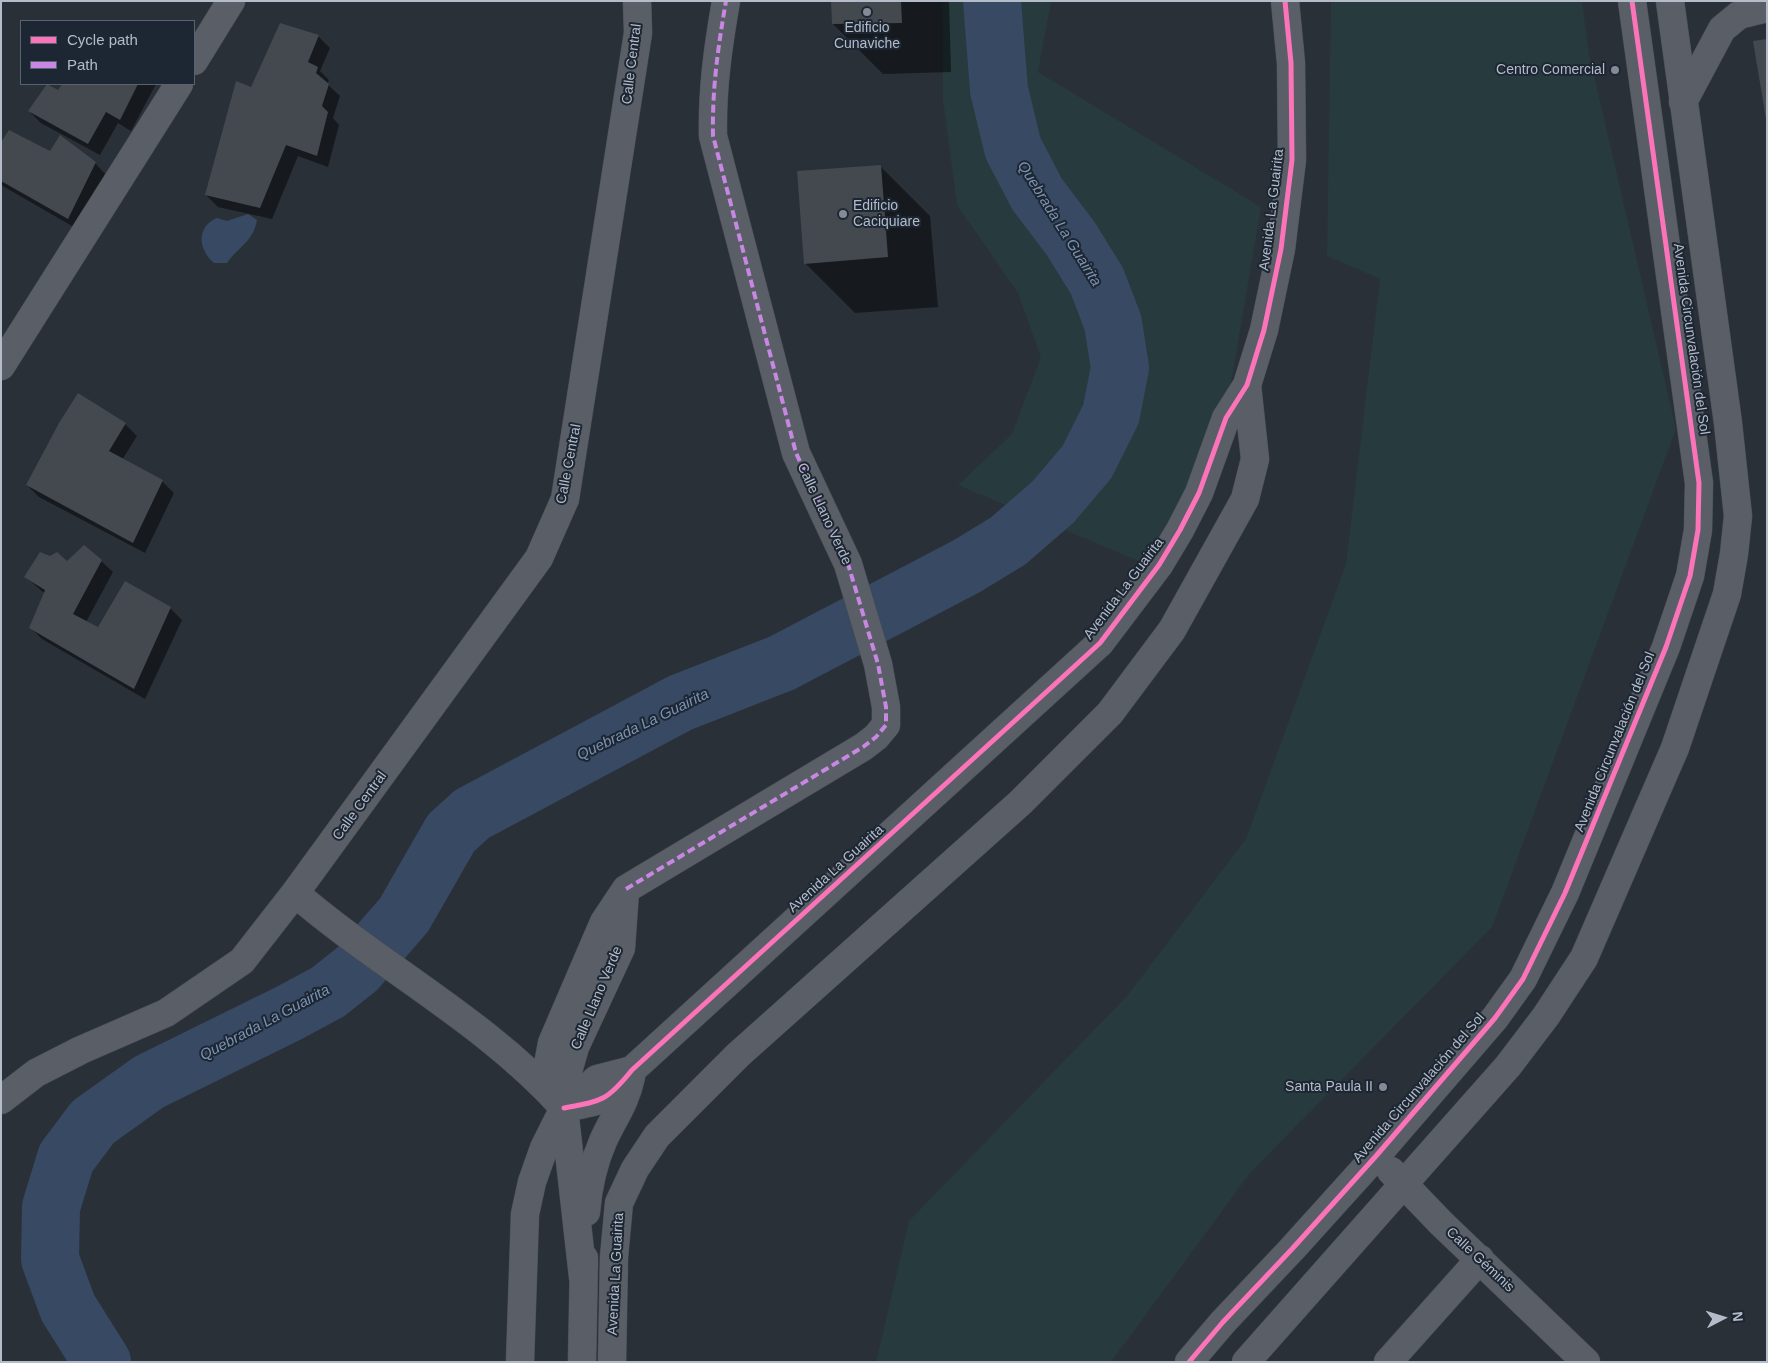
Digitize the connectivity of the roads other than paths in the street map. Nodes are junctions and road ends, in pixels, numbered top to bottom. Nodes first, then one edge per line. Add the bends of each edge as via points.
1 (232, 1) edge
2 (637, 1) edge
3 (726, 1) edge
4 (1285, 1) edge
5 (1632, 1) edge
6 (1670, 1) edge
7 (1767, 8) edge
8 (195, 59) edge
9 (178, 85) edge
10 (1683, 102) junction
11 (1, 366) edge
12 (1247, 384) junction
13 (626, 889) junction
14 (295, 893) junction
15 (632, 1070) junction
16 (544, 1086) junction
17 (1, 1100) edge
18 (564, 1108) junction
19 (1376, 1156) junction
20 (1404, 1183) junction
21 (1480, 1259) junction
22 (584, 1277) junction
23 (520, 1362) edge
24 (582, 1362) edge
25 (612, 1362) edge
26 (1189, 1362) edge
27 (1246, 1362) edge
28 (1388, 1362) edge
29 (1586, 1362) edge

1 - 8 street
2 - 14 street, Calle Central via 638,34 565,499 539,558
3 - 13 street, Calle Llano Verde via 712,96 713,136 796,453 848,564 878,664 886,725 876,737
4 - 12 street, Avenida La Guairita via 1291,63 1292,160 1281,249 1264,330
5 - 19 street, Avenida Circunvalación del Sol via 1698,483 1698,530 1690,576 1666,647 1565,893 1523,979 1494,1018
6 - 10 street, Avenida Circunvalación del Sol
7 - 10 street via 1739,15 1722,29
9 - 11 street
10 - 20 street, Avenida Circunvalación del Sol via 1738,516 1727,594 1675,748 1584,958 1508,1066
12 - 15 street, Avenida La Guairita via 1226,418 1199,493 1180,530 1159,565 1100,643
12 - 25 street, Avenida La Guairita via 1256,459 1245,499 1172,630 1110,713 1021,802 738,1055 657,1136 635,1169 619,1203 614,1257
13 - 16 street, Calle Llano Verde via 604,922 552,1043
13 - 18 street, Calle Llano Verde via 621,948 575,1047 567,1075
14 - 16 street via 329,922 482,1032
14 - 17 street, Calle Central via 242,961 166,1013 36,1073
15 - 18 street, Avenida La Guairita via 597,1079
15 - 22 street via 626,1098 603,1140 588,1183
16 - 18 street
18 - 22 street
18 - 23 street, Avenida La Guairita via 544,1148 525,1214
19 - 20 street, Calle Géminis
19 - 26 street, Avenida Circunvalación del Sol
20 - 21 street, Calle Géminis via 1440,1223
20 - 27 street, Avenida Circunvalación del Sol
21 - 28 street
21 - 29 street, Calle Géminis
22 - 24 street

